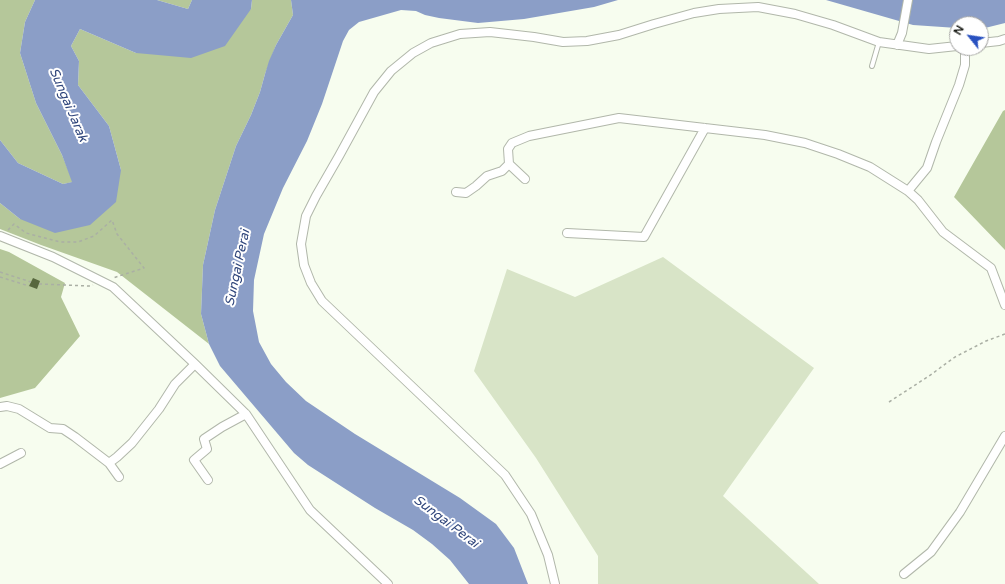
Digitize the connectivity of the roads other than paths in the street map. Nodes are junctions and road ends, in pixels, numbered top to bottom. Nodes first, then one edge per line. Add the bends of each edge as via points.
1 (908, 0) edge
2 (1005, 39) edge
3 (879, 42) junction
4 (989, 42) edge
5 (897, 45) junction
6 (949, 47) edge
7 (965, 56) edge
8 (872, 66) dead end
9 (705, 128) junction
10 (509, 164) junction
11 (525, 179) dead end
12 (908, 191) junction
13 (456, 192) dead end
14 (567, 233) dead end
15 (1, 236) edge
16 (1005, 305) edge
17 (195, 364) junction
18 (0, 407) edge
19 (246, 414) junction
20 (1005, 436) edge
21 (21, 453) dead end
22 (109, 463) junction
23 (0, 464) edge
24 (119, 477) dead end
25 (208, 480) dead end
26 (904, 574) dead end
27 (388, 584) edge
28 (555, 584) edge

1 - 5 street via 902,33
2 - 4 street
3 - 5 street
3 - 8 lane
3 - 28 street via 795,14 758,7 694,13 619,35 587,41 563,42 490,32 460,34 430,43 413,54 391,71 374,92 306,216 301,244 304,265 322,301 505,475 531,514 548,555
5 - 6 street via 929,49
7 - 12 street via 959,85 927,168
9 - 10 street via 619,118 529,136 512,142 508,149
9 - 12 street via 805,143 870,167
9 - 14 street via 644,237
10 - 11 street
10 - 13 street via 502,171 487,176 466,193
12 - 16 street via 943,232 991,268
15 - 17 street via 54,257 113,287
17 - 19 street
17 - 22 street via 175,384 132,443
18 - 22 street via 19,409 50,428 63,429
19 - 25 street via 204,439 207,449 194,460
19 - 27 street via 310,510
20 - 26 street via 960,512 931,552
21 - 23 street
22 - 24 street

